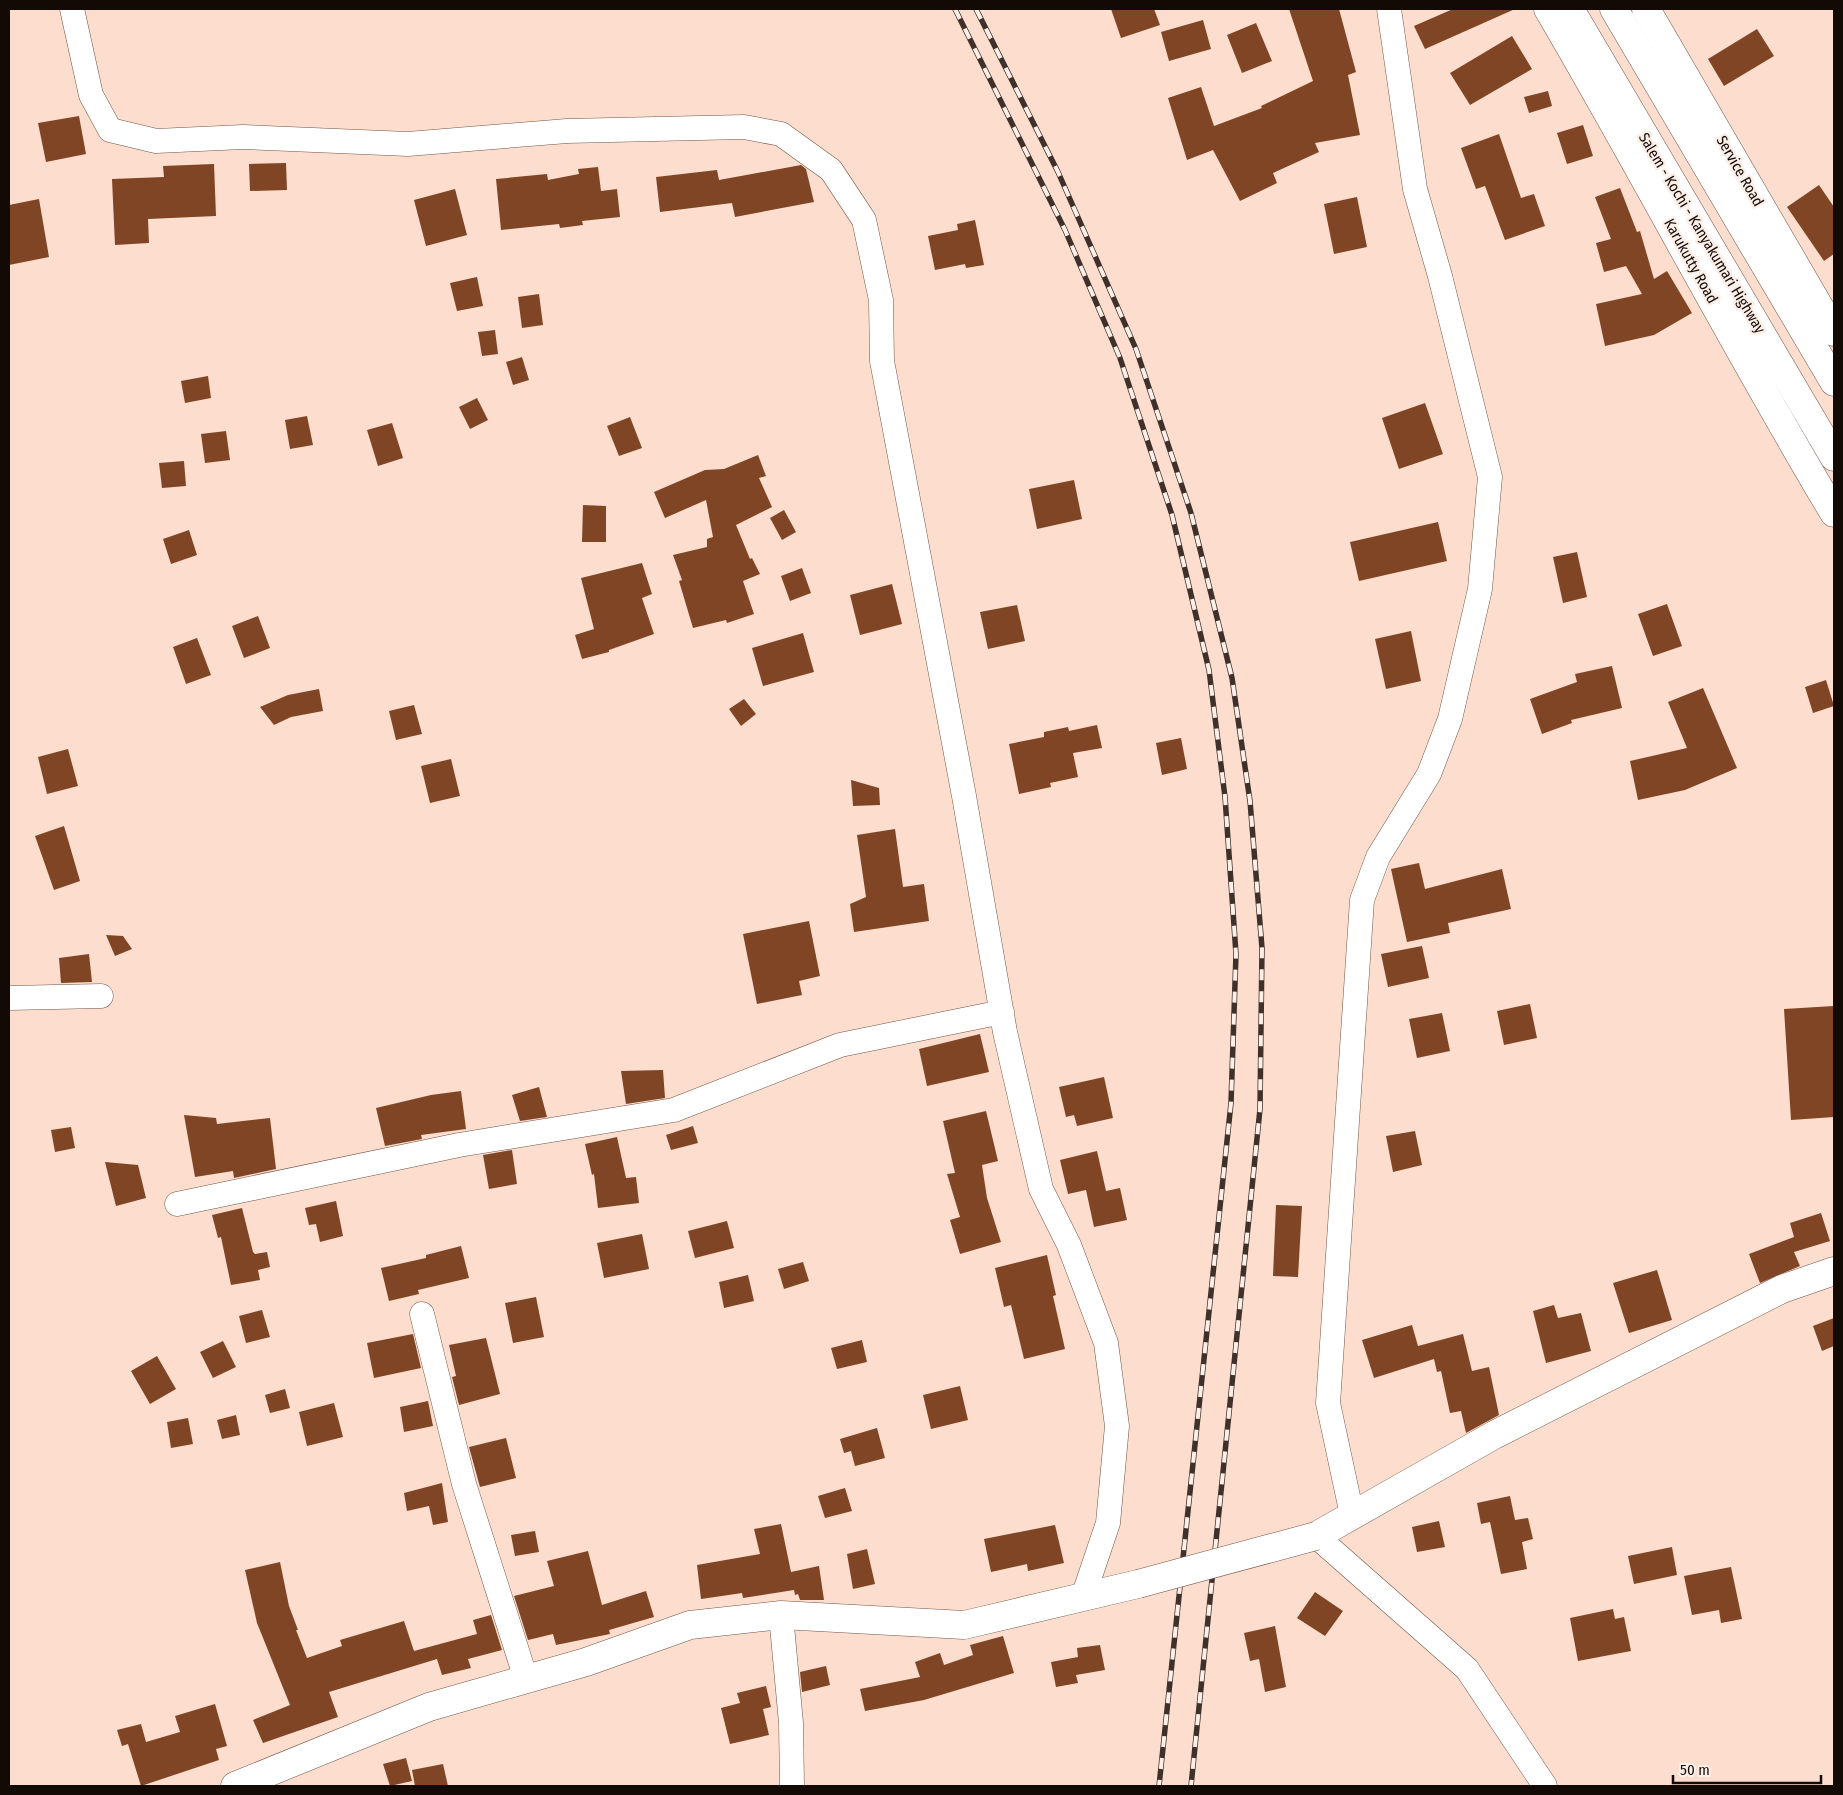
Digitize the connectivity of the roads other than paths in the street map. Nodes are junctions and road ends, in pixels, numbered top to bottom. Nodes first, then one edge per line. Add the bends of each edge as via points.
1 (72, 9) edge
2 (1388, 9) edge
3 (1548, 9) edge
4 (1570, 9) edge
5 (1614, 9) edge
6 (1646, 9) edge
7 (1834, 332) edge
8 (1834, 382) edge
9 (1834, 457) edge
10 (1834, 514) edge
11 (101, 996) dead end
12 (9, 998) edge
13 (1002, 1012) junction
14 (177, 1204) dead end
15 (1834, 1272) edge
16 (422, 1314) dead end
17 (1352, 1515) junction
18 (1316, 1536) junction
19 (1083, 1597) junction
20 (781, 1615) junction
21 (526, 1679) junction
22 (235, 1786) edge
23 (792, 1786) edge
24 (1545, 1786) edge

1 - 13 street via 91,95 110,130 156,141 243,138 408,144 567,131 744,126 781,134 831,170 864,220 881,300 882,361
2 - 17 street via 1415,189 1490,476 1480,589 1450,718 1429,774 1378,857 1362,900 1328,1403
3 - 10 main road, Karukutty Road via 1620,131 1768,402
4 - 9 main road, Salem - Kochi - Kanyakumari Highway
5 - 8 main road
6 - 7 main road, Service Road
11 - 12 street
13 - 14 street via 840,1045 674,1110 459,1144
13 - 19 street via 1041,1189 1069,1246 1106,1343 1117,1426 1108,1523
15 - 17 main road via 1782,1289 1494,1435
16 - 21 street via 464,1484
17 - 18 main road
18 - 19 main road, bridge
18 - 24 street via 1468,1669
19 - 20 main road via 964,1625
20 - 21 main road via 690,1625 586,1662
20 - 23 street via 791,1723
21 - 22 main road via 429,1707

